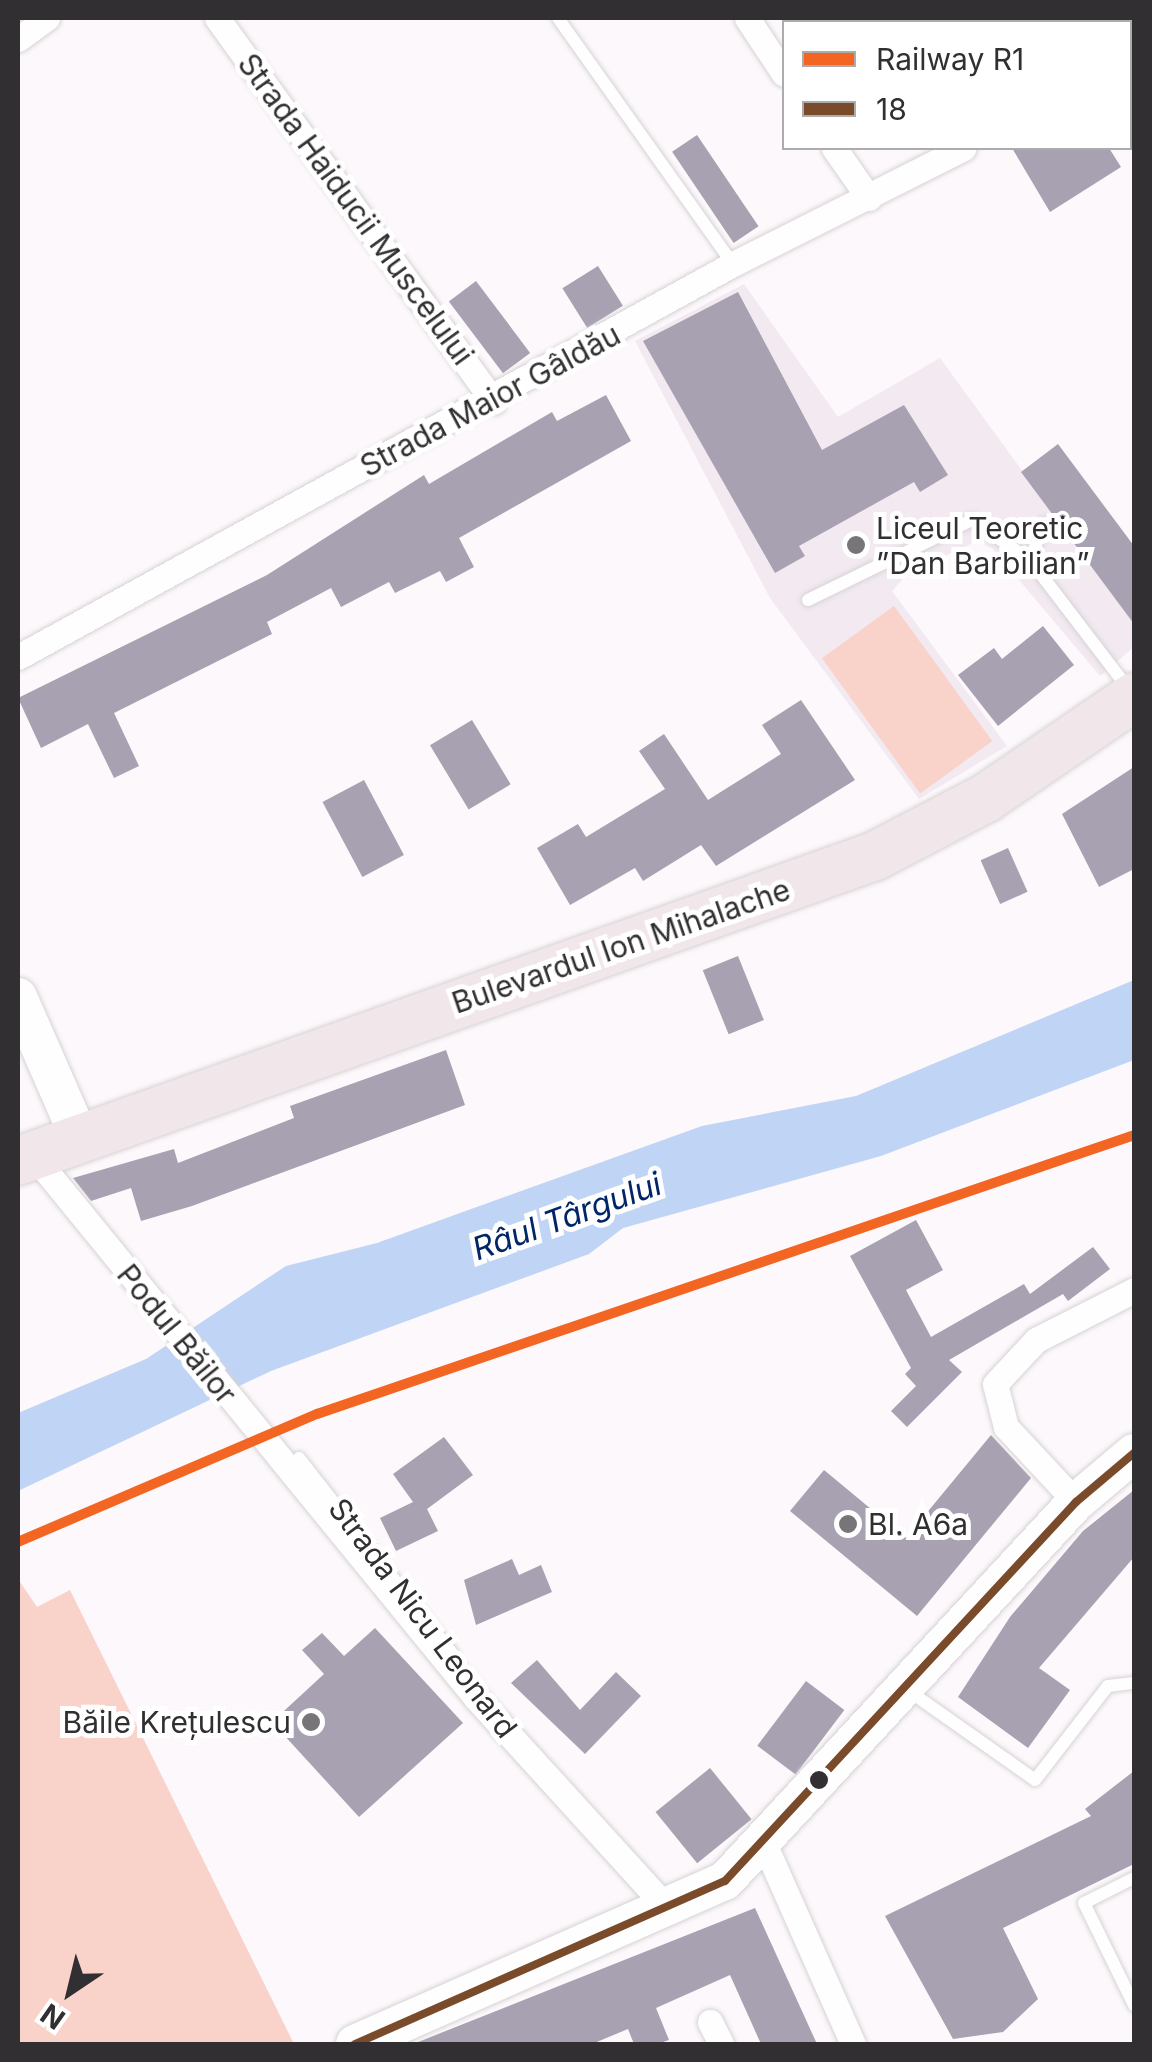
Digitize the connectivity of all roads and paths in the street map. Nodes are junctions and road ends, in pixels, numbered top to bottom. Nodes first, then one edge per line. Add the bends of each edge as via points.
1 (47, 18) edge
2 (217, 18) edge
3 (558, 18) edge
4 (747, 18) edge
5 (18, 39) edge
6 (782, 71) edge
7 (835, 150) edge
8 (960, 150) edge
9 (870, 198) junction
10 (733, 264) junction
11 (494, 402) junction
12 (1044, 524) dead end
13 (1030, 560) junction
14 (808, 600) dead end
15 (18, 657) edge
16 (1134, 697) edge
17 (18, 997) edge
18 (80, 1139) junction
19 (25, 1158) edge
20 (1134, 1290) edge
21 (1134, 1452) edge
22 (298, 1458) dead end
23 (1076, 1502) junction
24 (1134, 1683) edge
25 (904, 1687) junction
26 (476, 1698) junction
27 (763, 1841) junction
28 (1134, 1878) edge
29 (670, 1911) junction
30 (1134, 2004) edge
31 (355, 2044) edge
32 (853, 2044) edge

1 - 5 street
2 - 11 street, Strada Haiducii Muscelului
3 - 10 lane
4 - 6 street
7 - 9 street
8 - 9 street, Strada Maior Gâldău
9 - 10 street, Strada Maior Gâldău
10 - 11 street, Strada Maior Gâldău
11 - 15 street, Strada Maior Gâldău
12 - 13 lane
13 - 14 lane via 972,520
13 - 16 lane
16 - 18 highway, Bulevardul Ion Mihalache via 986,798 875,856
17 - 18 main road
18 - 19 highway, Bulevardul Ion Mihalache
19 - 26 street, Podul Băilor via 112,1254
20 - 23 street via 1036,1340 995,1384 1006,1427
21 - 23 main road
22 - 26 lane, Strada Nicu Leonard via 448,1645
23 - 25 main road
24 - 25 lane via 1108,1686 1035,1780
25 - 27 main road
26 - 29 street, Strada Nicu Leonard
27 - 29 main road via 725,1881
27 - 32 street
28 - 30 lane via 1084,1903
29 - 31 main road

